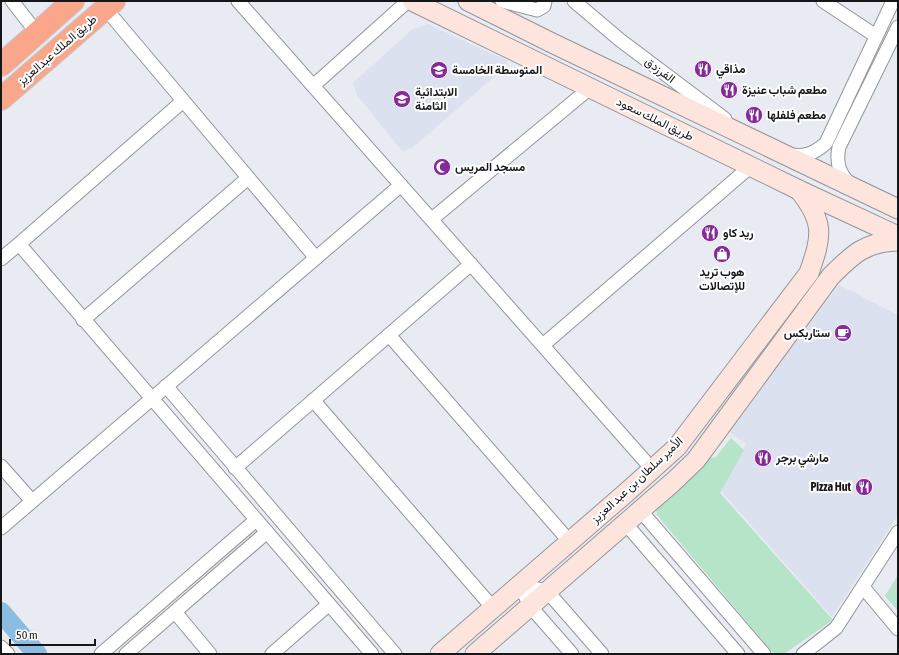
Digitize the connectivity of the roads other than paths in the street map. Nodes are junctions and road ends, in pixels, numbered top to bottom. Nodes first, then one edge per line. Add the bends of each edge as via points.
1 (12, 1) edge
2 (73, 1) edge
3 (238, 1) edge
4 (408, 1) edge
5 (412, 1) edge
6 (468, 1) edge
7 (502, 1) edge
8 (545, 1) edge
9 (574, 1) edge
10 (823, 1) edge
11 (893, 1) edge
12 (109, 5) edge
13 (898, 26) edge
14 (37, 33) junction
15 (876, 36) junction
16 (550, 42) junction
17 (1, 64) edge
18 (541, 64) junction
19 (313, 86) junction
20 (590, 88) junction
21 (1, 99) edge
22 (183, 101) junction
23 (748, 137) junction
24 (785, 155) junction
25 (751, 166) junction
26 (248, 178) junction
27 (401, 185) junction
28 (851, 186) junction
29 (799, 190) junction
30 (898, 209) edge
31 (432, 219) junction
32 (898, 236) edge
33 (898, 240) edge
34 (19, 244) junction
35 (316, 258) junction
36 (1, 259) edge
37 (471, 264) junction
38 (83, 320) junction
39 (389, 335) junction
40 (543, 345) junction
41 (166, 386) junction
42 (151, 399) junction
43 (313, 400) junction
44 (1, 466) edge
45 (235, 468) junction
46 (652, 469) junction
47 (32, 501) junction
48 (640, 510) junction
49 (256, 520) junction
50 (625, 523) junction
51 (1, 528) edge
52 (267, 532) junction
53 (898, 532) edge
54 (570, 542) junction
55 (520, 585) junction
56 (862, 587) junction
57 (547, 591) junction
58 (329, 604) junction
59 (530, 606) junction
60 (493, 608) junction
61 (174, 612) junction
62 (898, 629) edge
63 (1, 647) edge
64 (8, 654) edge
65 (101, 654) edge
66 (126, 654) edge
67 (210, 654) edge
68 (272, 654) edge
69 (372, 654) edge
70 (395, 654) edge
71 (440, 654) edge
72 (475, 654) edge
73 (572, 654) edge
74 (602, 654) edge
75 (738, 654) edge
76 (764, 654) edge
77 (803, 654) edge

1 - 14 street
2 - 14 highway
3 - 19 street
4 - 19 street
5 - 18 street, طريق الملك سعود
6 - 16 street, طريق الملك سعود
7 - 8 street via 537,10 544,6
9 - 23 street, الفرزدق via 620,40
10 - 15 street
11 - 15 street
12 - 21 highway, طريق الملك عبدالعزيز
12 - 22 street
13 - 28 street via 839,146 840,171
14 - 17 highway
15 - 24 street via 826,143 803,156
16 - 18 street
16 - 23 street, طريق الملك سعود
18 - 20 street, طريق الملك سعود
19 - 27 street
20 - 25 street, طريق الملك سعود
20 - 31 street
22 - 26 street
22 - 34 street
23 - 24 street, طريق الملك سعود
24 - 28 street, طريق الملك سعود
25 - 29 street, طريق الملك سعود
25 - 40 street
26 - 35 street
26 - 38 street
27 - 31 street
27 - 35 street
28 - 30 street, طريق الملك سعود
29 - 32 street, طريق الملك سعود
29 - 46 street, الأمير سلطان بن عبد العزيز via 809,201 818,225 818,246 809,273 677,446
31 - 37 street
33 - 48 street, الأمير سلطان بن عبد العزيز via 866,246 850,257 831,276 696,460
34 - 36 street
34 - 38 street
35 - 41 street
37 - 39 street
37 - 40 street
38 - 42 street
39 - 43 street
39 - 54 street
40 - 46 street
41 - 42 street
41 - 45 street
42 - 47 street
42 - 49 street
43 - 45 street
43 - 60 street
44 - 47 street
45 - 70 street
46 - 54 street, الأمير سلطان بن عبد العزيز
47 - 51 street
48 - 50 street, الأمير سلطان بن عبد العزيز
48 - 76 street
49 - 52 street
49 - 65 street
50 - 57 street, الأمير سلطان بن عبد العزيز
50 - 75 street
52 - 58 street
52 - 61 street
53 - 56 street
54 - 55 street, الأمير سلطان بن عبد العزيز
55 - 57 street
55 - 59 street
55 - 60 street, الأمير سلطان بن عبد العزيز
56 - 62 street
56 - 77 street via 836,628
57 - 59 street, الأمير سلطان بن عبد العزيز
57 - 74 street
58 - 68 street
58 - 69 street
59 - 72 street, الأمير سلطان بن عبد العزيز
59 - 73 street
60 - 71 street, الأمير سلطان بن عبد العزيز
61 - 66 street
61 - 67 street
63 - 64 street

